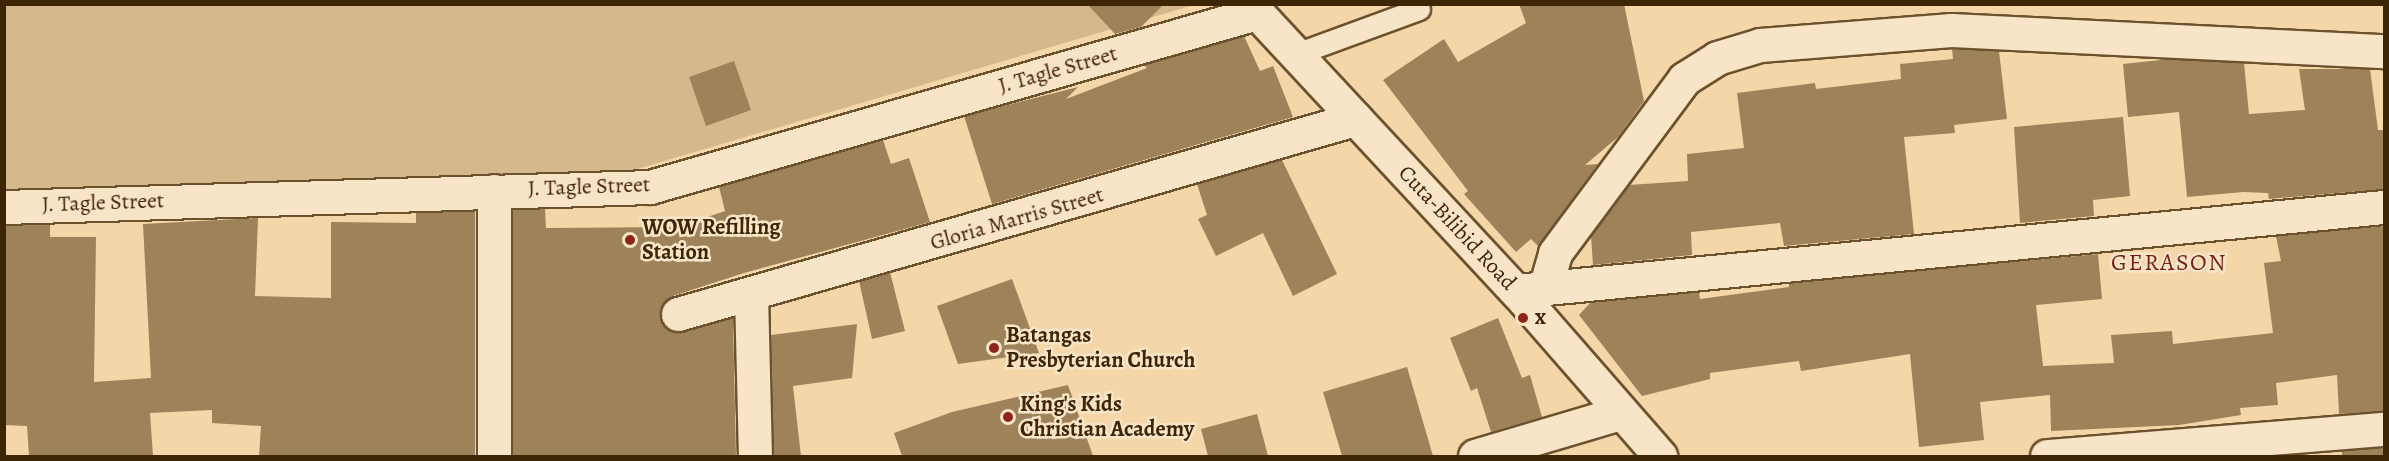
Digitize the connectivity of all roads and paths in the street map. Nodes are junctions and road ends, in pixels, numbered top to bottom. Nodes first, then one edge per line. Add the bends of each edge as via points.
1 (1253, 9) edge
2 (1419, 9) dead end
3 (2385, 51) edge
4 (1296, 54) junction
5 (1355, 118) junction
6 (494, 190) junction
7 (4, 207) edge
8 (2385, 207) edge
9 (1532, 289) junction
10 (751, 294) junction
11 (678, 314) dead end
12 (1620, 413) junction
13 (2385, 429) edge
14 (495, 456) edge
15 (755, 456) edge
16 (1475, 456) edge
17 (1660, 456) edge
18 (2047, 456) edge

1 - 4 street, Cuta-Bilibid Road
1 - 6 street, J. Tagle Street via 650,188
2 - 4 lane
3 - 9 street via 1951,30 1760,45 1717,58 1684,79
4 - 5 street, Cuta-Bilibid Road
5 - 9 street, Cuta-Bilibid Road
5 - 10 street, Gloria Marris Street
6 - 7 street, J. Tagle Street
6 - 14 street
8 - 9 street
9 - 12 street, Cuta-Bilibid Road
10 - 11 street, Gloria Marris Street
10 - 15 street
12 - 16 street
12 - 17 street, Cuta-Bilibid Road
13 - 18 street

